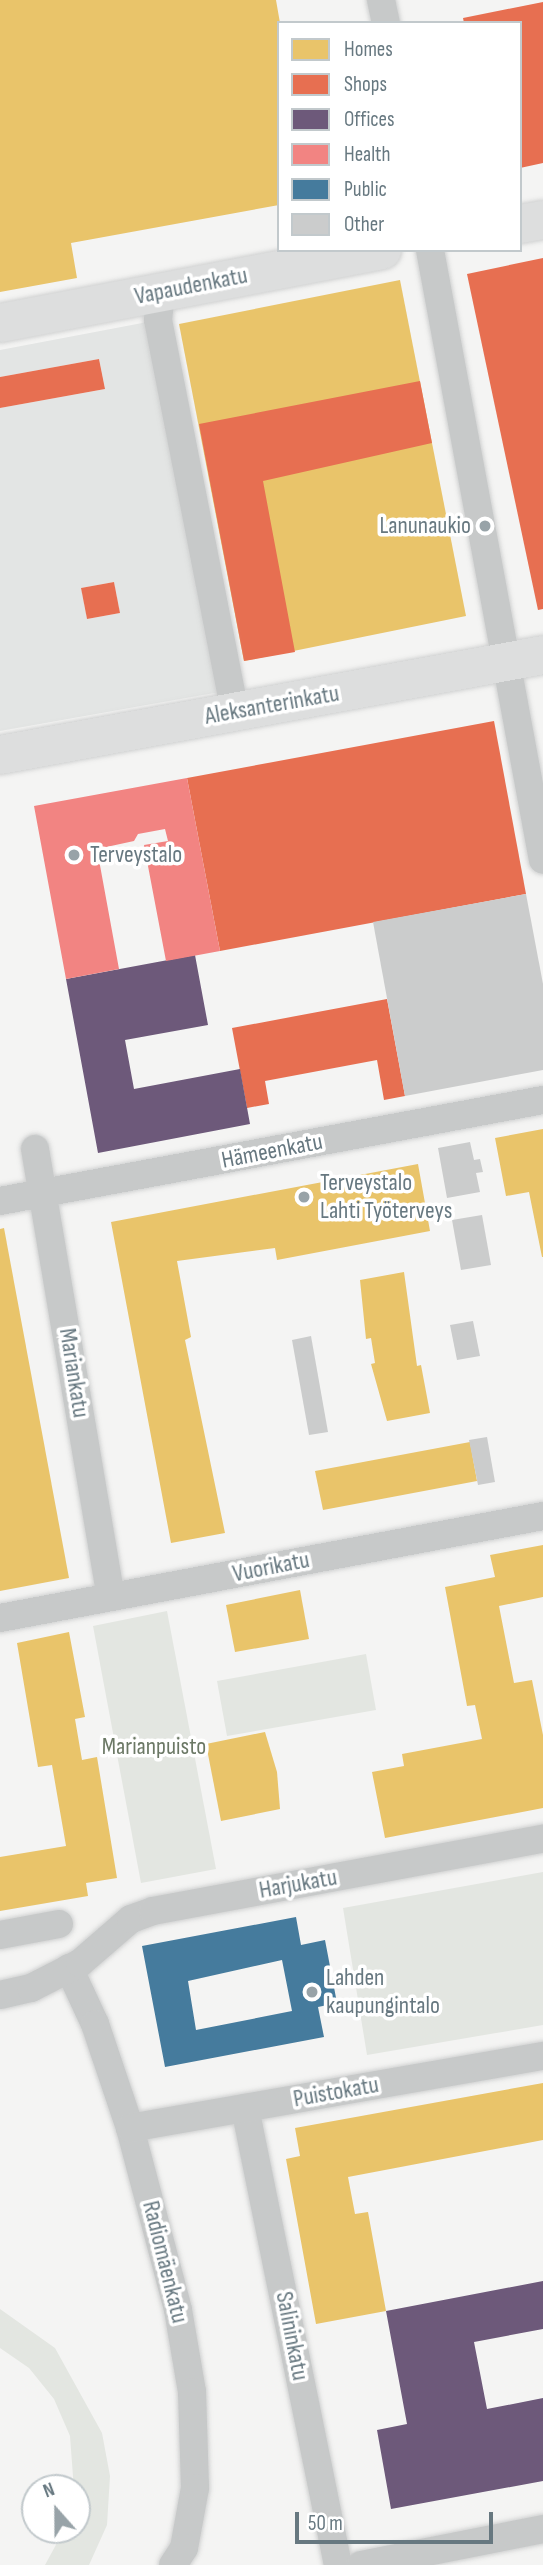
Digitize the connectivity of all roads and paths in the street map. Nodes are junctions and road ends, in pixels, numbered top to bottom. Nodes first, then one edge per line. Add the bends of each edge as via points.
1 (382, 0) edge
2 (386, 21) edge
3 (543, 220) edge
4 (522, 224) edge
5 (371, 252) edge
6 (430, 252) edge
7 (161, 292) junction
8 (0, 323) edge
9 (543, 655) edge
10 (503, 663) junction
11 (234, 712) junction
12 (0, 755) edge
13 (543, 860) edge
14 (543, 1100) edge
15 (35, 1149) dead end
16 (44, 1193) junction
17 (0, 1201) edge
18 (543, 1516) edge
19 (111, 1597) junction
20 (0, 1618) edge
21 (543, 1839) edge
22 (59, 1924) dead end
23 (0, 1935) edge
24 (69, 1968) junction
25 (0, 1995) edge
26 (543, 2056) edge
27 (245, 2108) junction
28 (130, 2128) junction
29 (543, 2529) edge
30 (173, 2565) edge
31 (338, 2565) edge
32 (361, 2565) edge

1 - 2 street
3 - 4 main road
5 - 7 main road, Vapaudenkatu
6 - 10 street
7 - 8 main road, Vapaudenkatu
7 - 11 street via 158,320
9 - 10 main road, Aleksanterinkatu
10 - 11 main road, Aleksanterinkatu
10 - 13 street
11 - 12 main road, Aleksanterinkatu
14 - 16 street, Hämeenkatu
15 - 16 street, Mariankatu
16 - 17 street, Hämeenkatu
16 - 19 street, Mariankatu
18 - 19 street, Vuorikatu
19 - 20 street, Vuorikatu
21 - 24 street, Harjukatu via 153,1911 131,1919
22 - 23 street
24 - 25 street, Harjukatu via 31,1988
24 - 28 street, Radiomäenkatu via 95,2024
26 - 27 street, Puistokatu
27 - 28 street, Puistokatu
27 - 31 street, Salininkatu
28 - 30 street, Radiomäenkatu via 164,2245 192,2392 195,2488 184,2548
29 - 32 street

